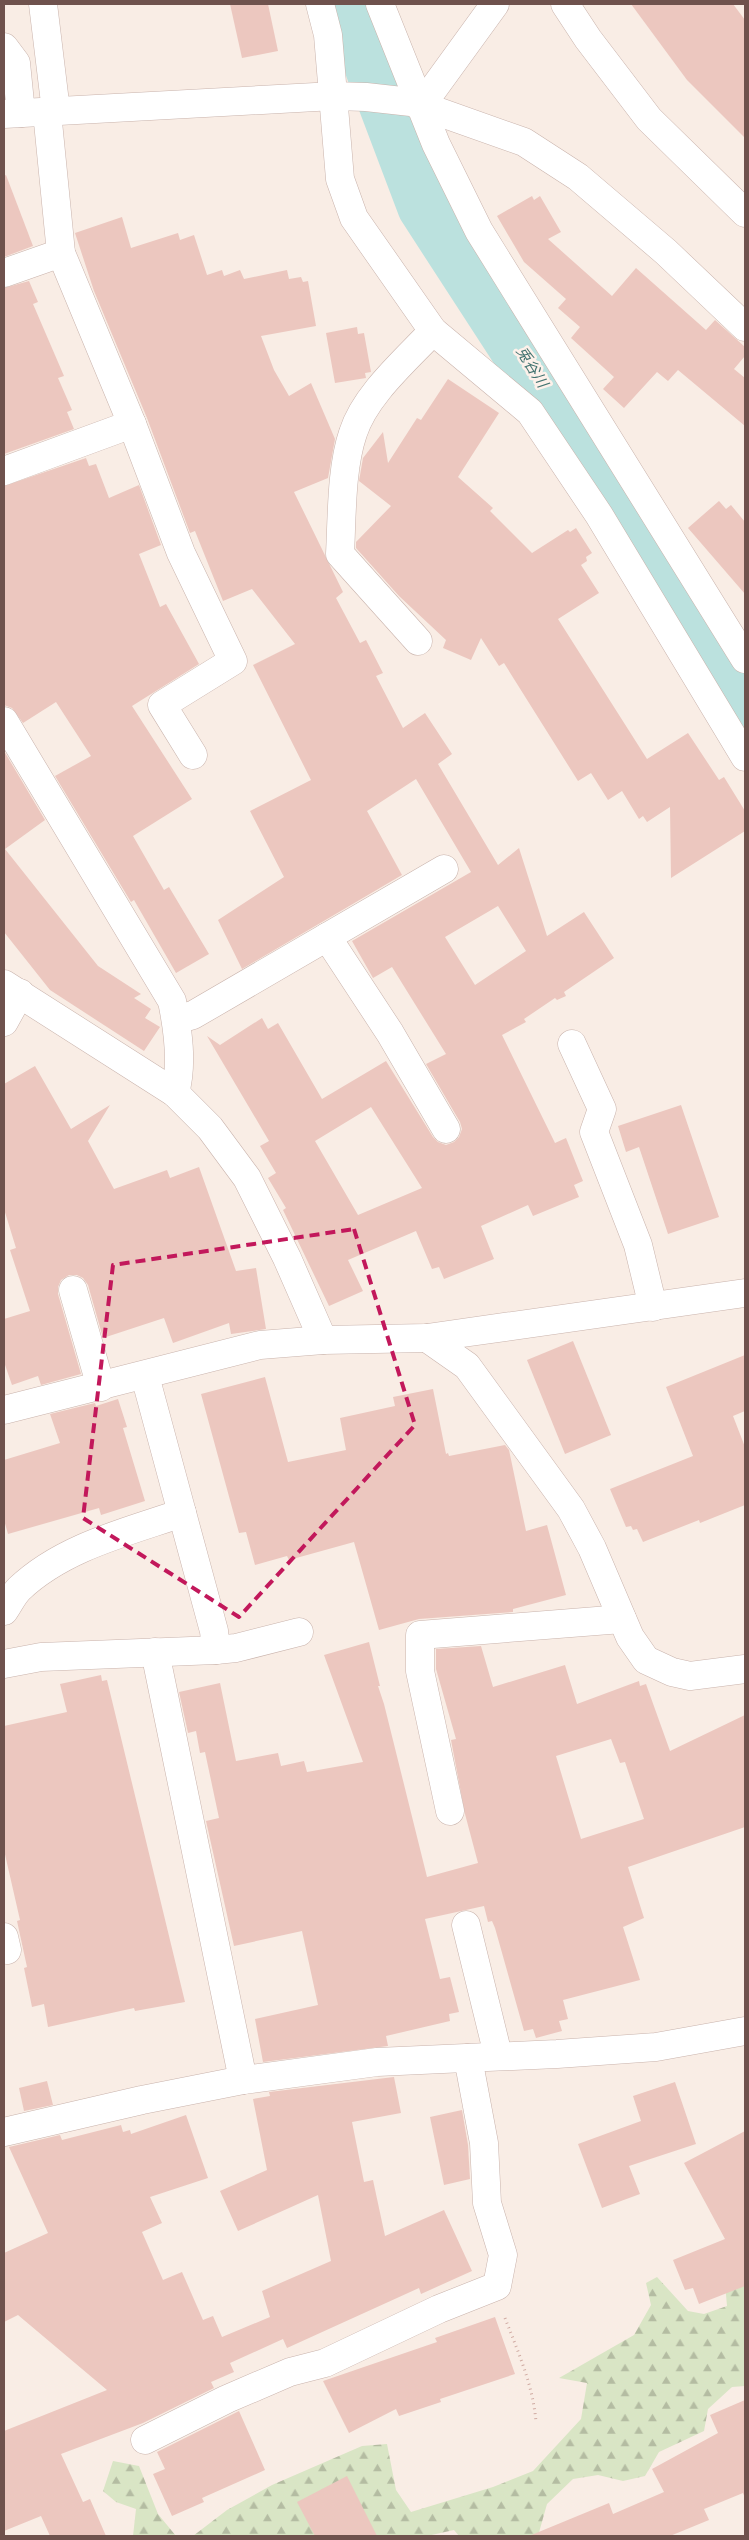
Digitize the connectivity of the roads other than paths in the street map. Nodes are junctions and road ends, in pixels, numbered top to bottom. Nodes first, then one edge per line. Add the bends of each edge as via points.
1 (43, 4) edge
2 (320, 4) edge
3 (380, 4) edge
4 (495, 4) edge
5 (565, 4) edge
6 (4, 48) edge
7 (334, 96) junction
8 (416, 104) junction
9 (32, 113) edge
10 (745, 213) edge
11 (61, 253) junction
12 (4, 273) edge
13 (745, 327) edge
14 (433, 331) junction
15 (132, 424) junction
16 (4, 471) edge
17 (418, 641) dead end
18 (745, 659) edge
19 (4, 720) edge
20 (193, 755) dead end
21 (745, 757) edge
22 (444, 869) dead end
23 (327, 937) junction
24 (12, 989) edge
25 (176, 1020) junction
26 (4, 1022) edge
27 (572, 1044) dead end
28 (175, 1093) junction
29 (446, 1130) dead end
30 (73, 1290) dead end
31 (745, 1293) edge
32 (653, 1307) junction
33 (427, 1338) junction
34 (323, 1340) junction
35 (145, 1376) junction
36 (101, 1387) junction
37 (4, 1410) edge
38 (182, 1513) junction
39 (4, 1611) edge
40 (622, 1619) junction
41 (299, 1632) dead end
42 (216, 1650) junction
43 (155, 1652) junction
44 (4, 1664) edge
45 (745, 1669) edge
46 (450, 1811) dead end
47 (466, 1926) dead end
48 (745, 2031) edge
49 (498, 2055) junction
50 (468, 2058) junction
51 (243, 2080) junction
52 (4, 2132) edge
53 (145, 2440) dead end

1 - 9 street
2 - 7 street via 328,35
3 - 8 street
4 - 8 street
5 - 10 street via 649,119
6 - 9 street via 16,64
7 - 8 street
7 - 9 street
7 - 14 street via 340,179 354,218
8 - 13 street via 524,142 578,177 666,252
8 - 18 street via 479,231
9 - 11 street
11 - 12 street
11 - 15 street
14 - 17 street via 383,384 352,433 340,554
14 - 21 street via 530,412 599,516
15 - 16 street
15 - 20 street via 181,553 232,661 162,704
19 - 25 street via 172,1001
22 - 23 street
23 - 25 street via 193,1015
23 - 29 street via 390,1034
24 - 26 street
24 - 28 street
25 - 28 street via 180,1077
27 - 32 street via 602,1109 594,1132 638,1245
28 - 34 street via 210,1128 248,1178
30 - 36 street
31 - 32 street
32 - 33 street
33 - 34 street
33 - 40 street via 467,1366 571,1509 592,1548
34 - 35 street via 260,1345
35 - 36 street
35 - 38 street
36 - 37 street
38 - 39 street via 53,1562 19,1590
38 - 42 street
40 - 45 street via 646,1660 672,1672 690,1676
40 - 46 street via 420,1635 420,1671
41 - 42 street
42 - 43 street
43 - 44 street via 41,1657
43 - 51 street
47 - 49 street
48 - 49 street via 656,2047
49 - 50 street
50 - 51 street via 377,2062
50 - 53 street via 484,2143 487,2203 503,2255 497,2286 325,2363 290,2372 227,2399
51 - 52 street

